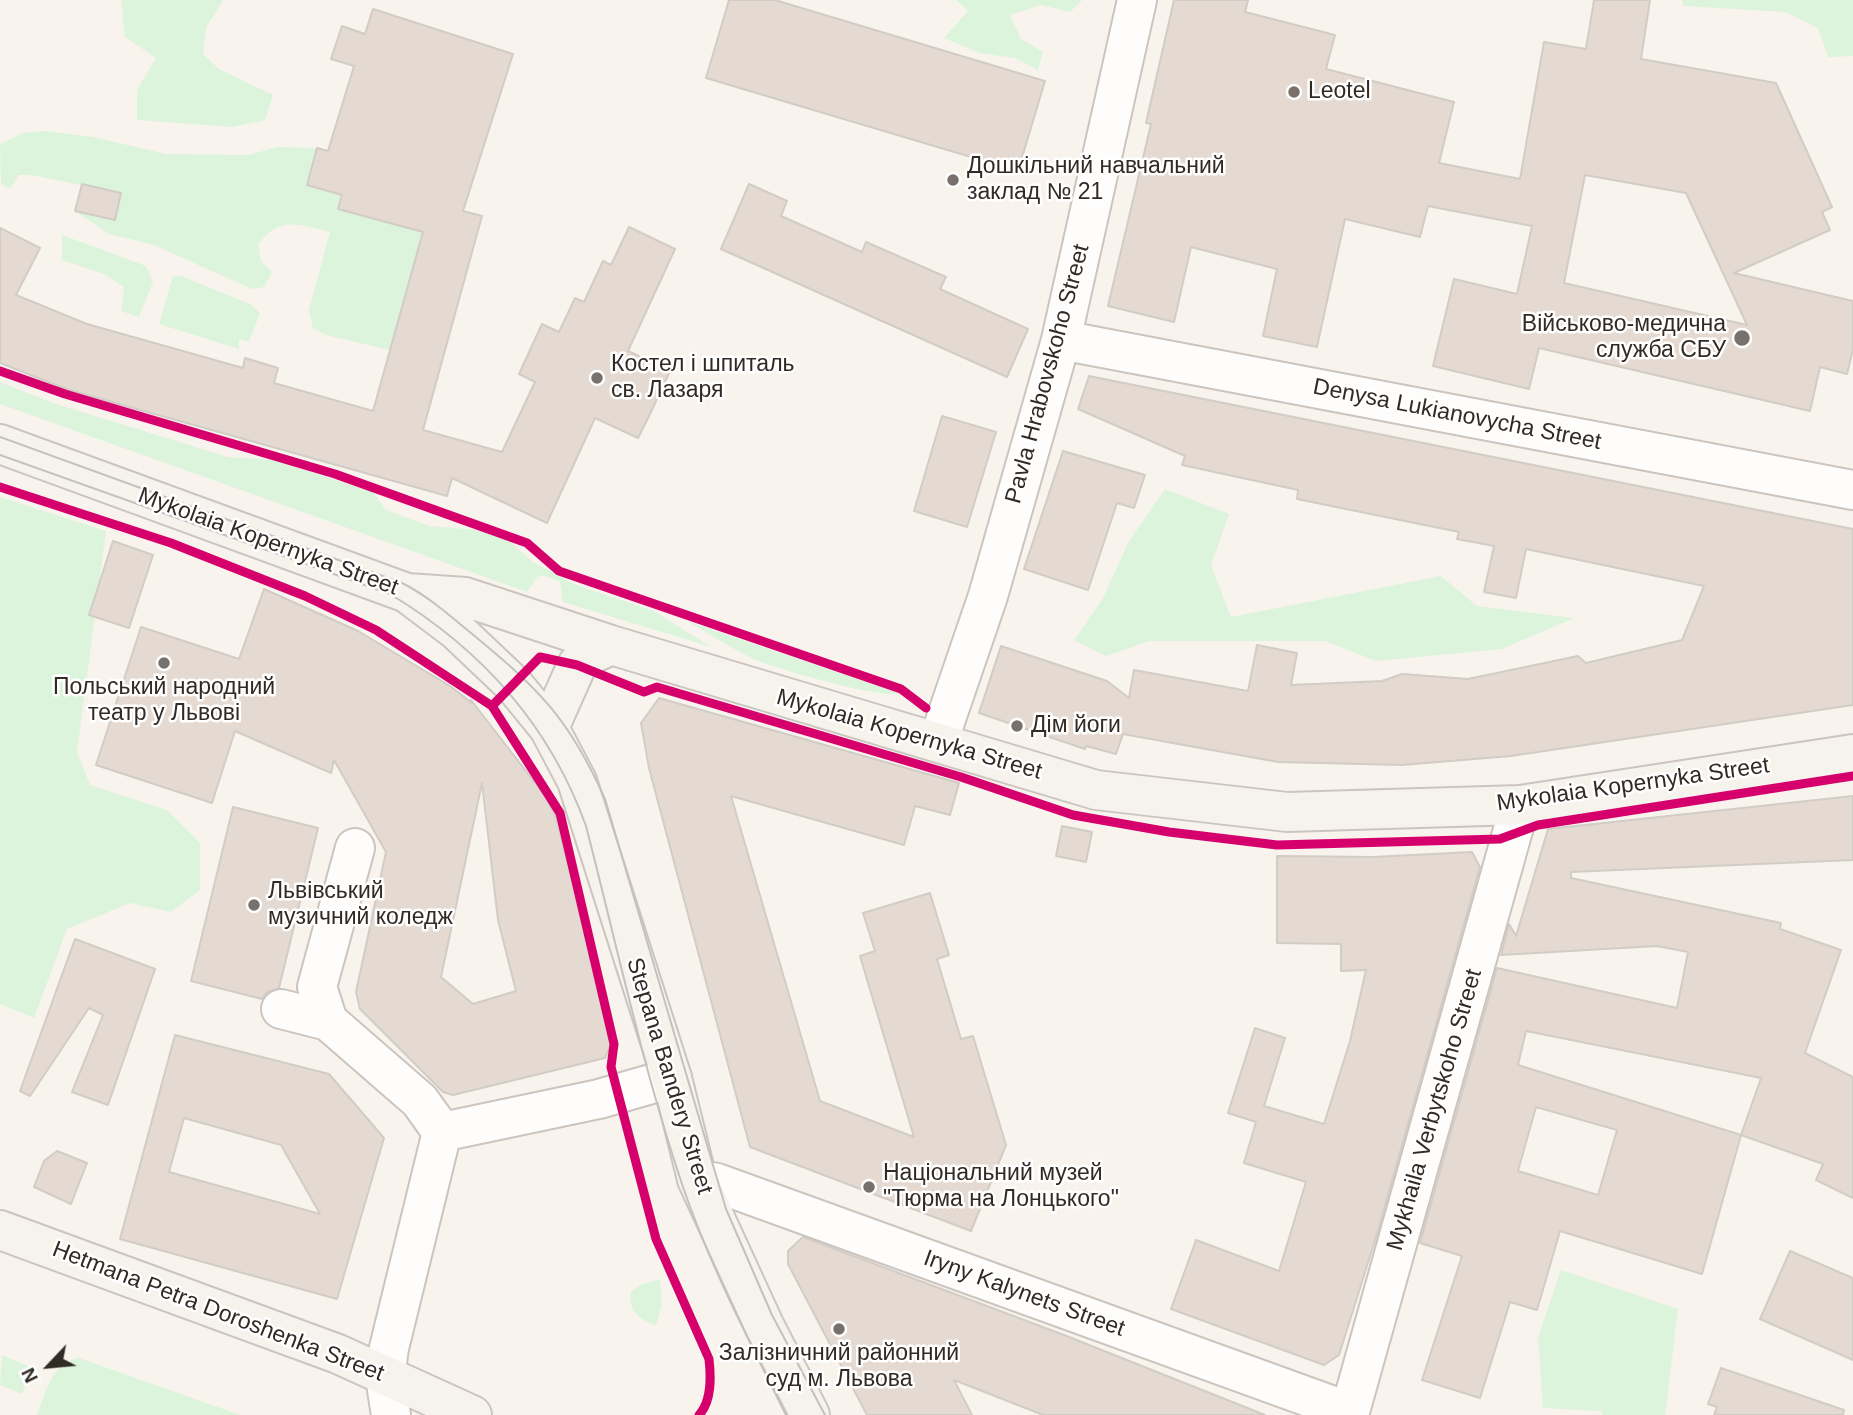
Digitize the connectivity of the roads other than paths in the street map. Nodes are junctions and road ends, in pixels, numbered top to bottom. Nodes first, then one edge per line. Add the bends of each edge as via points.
1 (1138, 0) edge
2 (1061, 340) junction
3 (0, 444) edge
4 (1853, 491) edge
5 (407, 593) junction
6 (611, 645) junction
7 (549, 728) junction
8 (938, 742) junction
9 (1853, 754) edge
10 (1520, 804) junction
11 (355, 848) dead end
12 (281, 1009) dead end
13 (328, 1021) junction
14 (672, 1077) junction
15 (442, 1132) junction
16 (696, 1179) junction
17 (0, 1230) edge
18 (385, 1377) junction
19 (1349, 1414) edge
20 (391, 1415) edge
21 (472, 1415) edge
22 (810, 1415) edge

1 - 2 street, Pavla Hrabovskoho Street
2 - 4 street, Denysa Lukianovycha Street
2 - 8 street, Pavla Hrabovskoho Street via 988,596
3 - 5 main road, Mykolaia Kopernyka Street
5 - 6 main road, Mykolaia Kopernyka Street via 465,597
5 - 7 main road, Stepana Bandery Street via 456,630
6 - 7 main road via 577,665
6 - 8 main road, Mykolaia Kopernyka Street
7 - 14 main road, Stepana Bandery Street via 577,781
8 - 10 main road, Mykolaia Kopernyka Street via 1096,790 1287,812
9 - 10 main road, Mykolaia Kopernyka Street
10 - 19 street, Mykhaila Verbytskoho Street
11 - 13 street via 317,987
12 - 13 street
13 - 15 street via 420,1101
14 - 15 street via 599,1099
14 - 16 main road, Stepana Bandery Street
15 - 18 street
16 - 19 street, Iryny Kalynets Street
16 - 22 main road, Stepana Bandery Street
17 - 18 main road, Hetmana Petra Doroshenka Street via 338,1354
18 - 20 street
18 - 21 main road, Hetmana Petra Doroshenka Street

